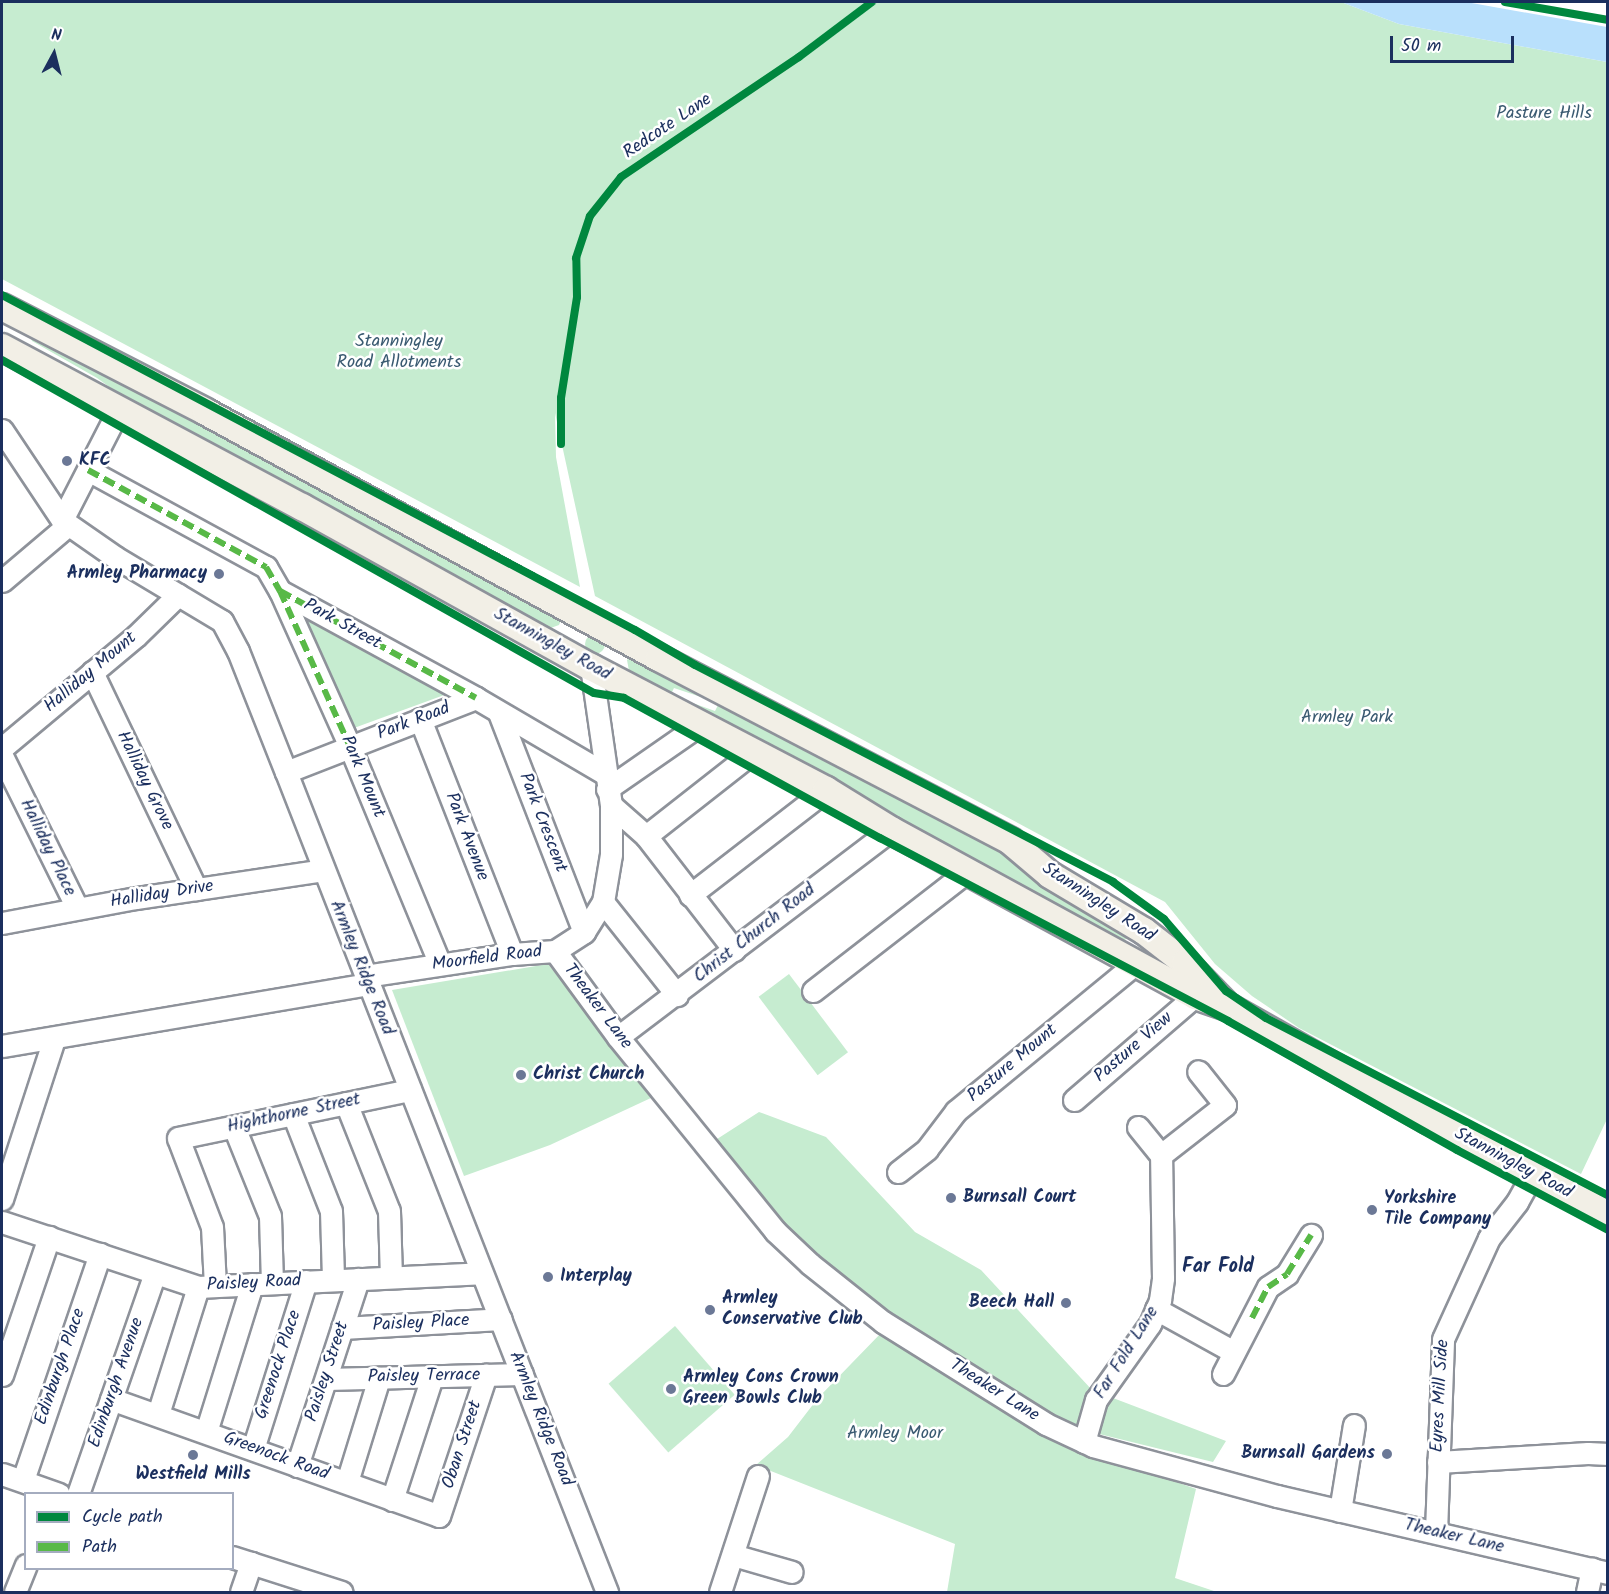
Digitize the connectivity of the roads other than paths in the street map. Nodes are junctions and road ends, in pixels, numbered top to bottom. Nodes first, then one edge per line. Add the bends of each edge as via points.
1 (2, 307) edge
2 (2, 347) edge
3 (118, 409) junction
4 (2, 431) edge
5 (88, 470) junction
6 (65, 522) junction
7 (2, 581) edge
8 (280, 591) junction
9 (178, 595) junction
10 (589, 620) junction
11 (618, 635) junction
12 (587, 666) junction
13 (92, 672) junction
14 (476, 698) junction
15 (499, 713) junction
16 (420, 719) junction
17 (699, 724) junction
18 (350, 747) junction
19 (2, 748) edge
20 (753, 752) junction
21 (2, 756) edge
22 (286, 772) junction
23 (607, 789) junction
24 (826, 790) junction
25 (891, 830) junction
26 (646, 836) junction
27 (322, 870) junction
28 (969, 870) junction
29 (196, 889) junction
30 (690, 895) junction
31 (603, 902) junction
32 (77, 908) junction
33 (2, 923) edge
34 (584, 932) junction
35 (734, 950) junction
36 (555, 951) junction
37 (512, 954) junction
38 (1137, 963) junction
39 (440, 964) junction
40 (367, 980) junction
41 (813, 991) dead end
42 (676, 995) junction
43 (1195, 996) junction
44 (1230, 1008) junction
45 (618, 1037) junction
46 (54, 1039) junction
47 (2, 1046) edge
48 (1198, 1071) dead end
49 (410, 1090) junction
50 (1074, 1100) dead end
51 (346, 1103) junction
52 (293, 1114) junction
53 (234, 1127) junction
54 (1138, 1127) dead end
55 (1161, 1155) junction
56 (898, 1172) dead end
57 (1532, 1174) junction
58 (2, 1199) edge
59 (1608, 1214) edge
60 (2, 1222) edge
61 (1311, 1235) dead end
62 (49, 1238) junction
63 (100, 1254) junction
64 (155, 1272) junction
65 (481, 1273) junction
66 (391, 1277) junction
67 (358, 1279) junction
68 (333, 1280) junction
69 (306, 1281) junction
70 (262, 1284) junction
71 (206, 1286) junction
72 (1156, 1309) junction
73 (501, 1319) junction
74 (342, 1328) junction
75 (1234, 1352) junction
76 (522, 1374) junction
77 (1223, 1374) dead end
78 (2, 1375) edge
79 (486, 1375) junction
80 (432, 1377) junction
81 (378, 1378) junction
82 (327, 1379) junction
83 (111, 1399) junction
84 (158, 1414) junction
85 (1354, 1425) dead end
86 (206, 1432) junction
87 (1084, 1442) junction
88 (253, 1449) junction
89 (1608, 1454) edge
90 (1438, 1462) junction
91 (297, 1466) junction
92 (758, 1476) dead end
93 (8, 1478) edge
94 (347, 1482) junction
95 (52, 1492) edge
96 (79, 1492) edge
97 (392, 1500) junction
98 (1340, 1511) junction
99 (439, 1516) joint
100 (1436, 1533) junction
101 (733, 1555) junction
102 (242, 1560) edge
103 (24, 1570) edge
104 (1600, 1571) edge
105 (792, 1572) dead end
106 (15, 1593) edge
107 (241, 1593) edge
108 (342, 1593) edge
109 (608, 1593) edge
110 (720, 1593) edge
111 (1587, 1593) edge

1 - 10 main road, Stanningley Road via 206,412
2 - 3 main road, Stanningley Road
3 - 5 street
3 - 12 main road, Stanningley Road
4 - 6 street, Armley Ridge Road
5 - 6 street
5 - 8 street via 267,567
6 - 7 street
6 - 9 street, Armley Ridge Road
8 - 14 street, Park Street
8 - 18 street, Park Mount
9 - 13 street, Halliday Mount
9 - 22 street, Armley Ridge Road via 222,621 238,651
10 - 11 main road, Stanningley Road
10 - 12 main road via 574,632
11 - 12 main road via 615,656
11 - 44 main road, Stanningley Road via 1010,841 1050,875 1144,932 1185,963
12 - 17 main road, Stanningley Road
12 - 23 street, Moorfield Road
13 - 19 street, Halliday Mount
13 - 29 street, Halliday Grove
14 - 15 street, Park Street
14 - 16 street, Park Road
15 - 23 street, Park Street
15 - 34 street, Park Crescent
16 - 18 street, Park Road
16 - 37 street, Park Avenue
17 - 20 main road, Stanningley Road
17 - 23 street
18 - 22 street, Park Road
18 - 39 street, Park Mount
20 - 24 main road, Stanningley Road
20 - 26 street
21 - 32 street, Halliday Place
22 - 27 street, Armley Ridge Road
23 - 26 street, Park Street
23 - 31 street, Moorfield Road via 611,854
24 - 25 main road, Stanningley Road
24 - 30 street
25 - 28 main road, Stanningley Road
25 - 35 street, Christ Church Road
26 - 30 street, Park Street
27 - 29 street, Halliday Drive
27 - 40 street, Armley Ridge Road
28 - 38 main road, Stanningley Road
28 - 41 street
29 - 32 street, Halliday Drive
30 - 35 street, Park Street
31 - 34 street, Moorfield Road
31 - 42 street
32 - 33 street, Halliday Drive
34 - 36 street, Moorfield Road
35 - 42 street, Christ Church Road
36 - 37 street, Moorfield Road
36 - 45 street, Theaker Lane
37 - 39 street, Moorfield Road
38 - 43 main road, Stanningley Road
38 - 56 street, Pasture Mount via 956,1111 927,1149
39 - 40 street, Moorfield Road
40 - 46 street, Moorfield Road
40 - 49 street, Armley Ridge Road
42 - 45 street, Christ Church Road
43 - 44 main road, Stanningley Road
43 - 50 street, Pasture View
44 - 57 main road, Stanningley Road
45 - 87 street, Theaker Lane via 775,1231 810,1264 884,1322 1046,1424
46 - 47 street, Moorfield Road
46 - 58 street
48 - 55 street via 1225,1105
49 - 51 street, Highthorne Street
49 - 65 street, Armley Ridge Road
51 - 52 street, Highthorne Street
51 - 66 street via 389,1211
52 - 53 street, Highthorne Street
52 - 68 street via 332,1211
53 - 70 street via 270,1215
53 - 71 street, Highthorne Street via 177,1138 212,1227
54 - 55 street
55 - 72 street, Far Fold Lane via 1163,1278
57 - 59 main road, Stanningley Road
57 - 90 street, Eyres Mill Side via 1517,1202 1489,1238 1446,1327 1441,1351
60 - 62 street, Paisley Road
61 - 75 street via 1287,1274 1268,1287
62 - 63 street, Paisley Road
62 - 78 street
63 - 64 street, Paisley Road
63 - 93 street, Edinburgh Place
64 - 71 street, Paisley Road
64 - 83 street, Edinburgh Avenue
65 - 66 street, Paisley Road
65 - 73 street, Armley Ridge Road
66 - 67 street, Paisley Road
67 - 68 street, Paisley Road
67 - 74 street, Paisley Street
68 - 69 street, Paisley Road
69 - 70 street, Paisley Road
69 - 88 street, Greenock Place
70 - 71 street, Paisley Road
70 - 86 street
71 - 84 street
72 - 75 street
72 - 87 street, Far Fold Lane via 1150,1324 1096,1400
73 - 74 street, Paisley Place
73 - 76 street, Armley Ridge Road
74 - 82 street, Paisley Street
75 - 77 street
76 - 79 street, Paisley Terrace
76 - 109 street, Armley Ridge Road
79 - 80 street, Paisley Terrace
79 - 99 street, Oban Street
80 - 81 street, Paisley Terrace
80 - 97 street
81 - 82 street, Paisley Terrace
81 - 94 street
82 - 91 street, Paisley Street
83 - 84 street, Greenock Road
83 - 96 street, Edinburgh Avenue
84 - 86 street, Greenock Road
85 - 98 street
86 - 88 street, Greenock Road
87 - 98 street, Theaker Lane
88 - 91 street, Greenock Road
89 - 90 street
90 - 100 street, Eyres Mill Side
91 - 94 street, Greenock Road
92 - 101 street
93 - 95 street
94 - 97 street, Greenock Road
97 - 99 street, Greenock Road
98 - 100 street, Theaker Lane
100 - 104 street, Theaker Lane
101 - 105 street
101 - 110 street
102 - 107 street
102 - 108 street
103 - 106 street
104 - 111 street, Theaker Lane

